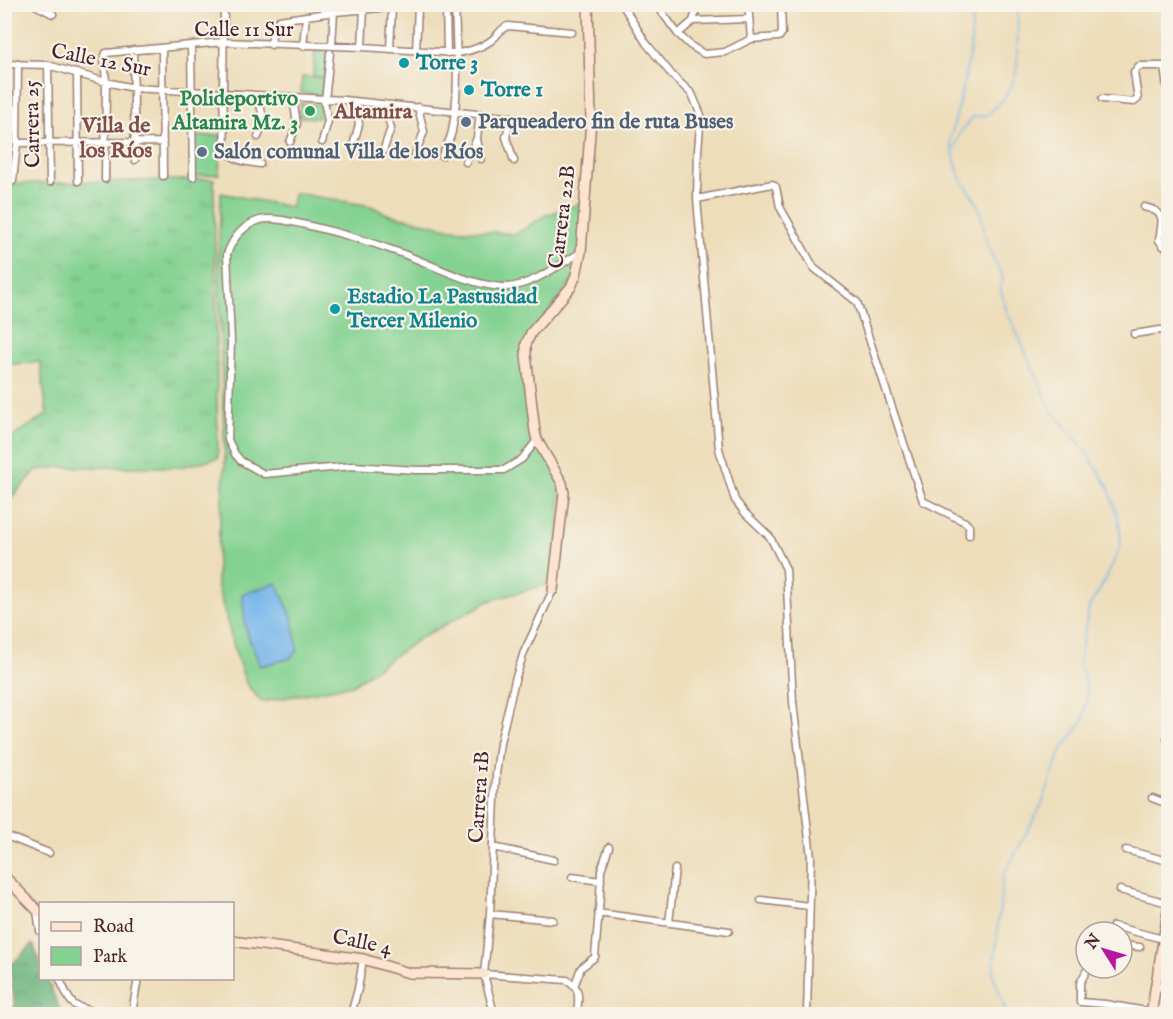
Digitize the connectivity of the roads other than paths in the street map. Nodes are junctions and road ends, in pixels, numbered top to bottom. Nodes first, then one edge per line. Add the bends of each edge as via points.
1 (33, 4) edge
2 (224, 4) edge
3 (429, 4) edge
4 (446, 4) edge
5 (454, 4) edge
6 (588, 4) edge
7 (622, 4) edge
8 (656, 4) edge
9 (698, 4) edge
10 (748, 4) edge
11 (781, 4) edge
12 (418, 6) edge
13 (392, 7) junction
14 (349, 8) edge
15 (363, 9) junction
16 (334, 12) junction
17 (53, 14) dead end
18 (306, 16) junction
19 (748, 19) junction
20 (693, 21) junction
21 (572, 32) dead end
22 (678, 34) junction
23 (751, 39) junction
24 (224, 42) junction
25 (191, 45) junction
26 (271, 45) junction
27 (333, 45) junction
28 (303, 46) junction
29 (362, 46) junction
30 (162, 48) junction
31 (390, 49) junction
32 (133, 50) junction
33 (416, 51) junction
34 (330, 52) dead end
35 (447, 53) junction
36 (457, 53) junction
37 (4, 64) edge
38 (18, 64) junction
39 (48, 65) junction
40 (1166, 67) edge
41 (77, 72) junction
42 (106, 82) junction
43 (134, 88) junction
44 (163, 90) junction
45 (191, 91) junction
46 (223, 94) junction
47 (1168, 94) edge
48 (258, 96) junction
49 (293, 98) junction
50 (1102, 99) dead end
51 (325, 101) junction
52 (354, 102) junction
53 (384, 105) junction
54 (418, 107) junction
55 (454, 112) junction
56 (480, 114) junction
57 (258, 136) dead end
58 (477, 138) junction
59 (49, 142) junction
60 (78, 142) junction
61 (106, 142) junction
62 (135, 142) junction
63 (162, 142) junction
64 (290, 142) dead end
65 (322, 142) dead end
66 (17, 143) junction
67 (352, 150) dead end
68 (382, 154) dead end
69 (415, 154) dead end
70 (442, 156) dead end
71 (480, 159) dead end
72 (135, 160) dead end
73 (513, 161) dead end
74 (466, 162) dead end
75 (260, 164) dead end
76 (163, 176) dead end
77 (193, 177) dead end
78 (105, 179) dead end
79 (13, 181) dead end
80 (78, 181) dead end
81 (50, 182) dead end
82 (698, 199) junction
83 (1144, 207) dead end
84 (1168, 246) edge
85 (581, 252) junction
86 (1168, 331) edge
87 (1134, 334) dead end
88 (537, 440) junction
89 (969, 535) dead end
90 (553, 590) joint
91 (1152, 798) dead end
92 (1168, 804) edge
93 (4, 835) edge
94 (492, 847) junction
95 (609, 848) dead end
96 (1126, 850) dead end
97 (49, 853) dead end
98 (554, 860) dead end
99 (1168, 861) edge
100 (675, 869) dead end
101 (4, 876) edge
102 (572, 877) dead end
103 (601, 880) junction
104 (1120, 890) dead end
105 (761, 900) dead end
106 (1168, 903) edge
107 (809, 906) junction
108 (39, 911) edge
109 (1168, 911) edge
110 (598, 913) junction
111 (490, 915) junction
112 (553, 920) dead end
113 (669, 923) junction
114 (729, 931) dead end
115 (1134, 931) edge
116 (1163, 939) junction
117 (234, 941) edge
118 (1134, 946) edge
119 (1140, 947) dead end
120 (363, 958) junction
121 (484, 974) junction
122 (60, 980) edge
123 (138, 980) edge
124 (1082, 980) edge
125 (575, 984) junction
126 (1156, 986) junction
127 (1168, 989) edge
128 (1151, 1013) edge
129 (99, 1014) edge
130 (137, 1014) edge
131 (351, 1014) edge
132 (494, 1014) edge
133 (577, 1014) edge
134 (807, 1014) edge

1 - 17 street
2 - 24 street
3 - 12 street
4 - 35 street
5 - 36 street
6 - 85 street, Carrera 22B via 591,120
7 - 82 street via 646,43 692,94 701,115
8 - 22 street
9 - 20 street
10 - 19 street
11 - 23 street via 781,35
12 - 13 street
12 - 33 street
13 - 15 street
13 - 31 street
14 - 15 street
14 - 16 street
15 - 29 street
16 - 18 street
16 - 27 street
18 - 26 street via 279,20 273,28
18 - 28 street
19 - 20 street
19 - 23 street
20 - 22 street
21 - 36 street, Calle 11 Sur via 507,26 489,42
22 - 23 street via 704,54 725,52
24 - 25 street, Calle 11 Sur
24 - 26 street, Calle 11 Sur
24 - 46 street
25 - 30 street, Calle 11 Sur
25 - 45 street
26 - 28 street, Calle 11 Sur
27 - 28 street, Calle 11 Sur
27 - 29 street, Calle 11 Sur
29 - 31 street, Calle 11 Sur
30 - 32 street, Calle 11 Sur
30 - 44 street
31 - 33 street, Calle 11 Sur
32 - 42 street, Calle 11 Sur via 104,56
32 - 43 street
33 - 35 street, Calle 11 Sur
34 - 51 street
35 - 36 street, Calle 11 Sur
36 - 55 street
37 - 38 street, Calle 12 Sur
38 - 39 street, Calle 12 Sur
38 - 66 street
39 - 41 street, Calle 12 Sur
39 - 59 street, Carrera 25
40 - 47 street
40 - 50 street via 1136,69 1138,99 1134,102
41 - 42 street, Calle 12 Sur
41 - 60 street
42 - 43 street, Calle 12 Sur
42 - 61 street
43 - 44 street, Calle 12 Sur
43 - 62 street
44 - 45 street, Calle 12 Sur
44 - 63 street
45 - 46 street, Calle 12 Sur
45 - 77 street
46 - 48 street, Calle 12 Sur
46 - 75 street via 225,148 239,160
48 - 49 street, Calle 12 Sur
48 - 57 street via 264,121
49 - 51 street, Calle 12 Sur
49 - 64 street via 297,124
51 - 52 street, Calle 12 Sur
51 - 65 street via 328,121
52 - 53 street, Calle 12 Sur
52 - 67 street via 359,124
53 - 54 street, Calle 12 Sur
53 - 68 street via 392,128
54 - 55 street, Calle 12 Sur
54 - 69 street via 424,132
55 - 56 street, Calle 12 Sur
55 - 70 street via 452,133
56 - 58 street
56 - 73 street, Calle 12 Sur via 513,117 506,137
58 - 71 street
58 - 74 street
59 - 60 street
59 - 66 street
59 - 81 street, Carrera 25
60 - 61 street
60 - 80 street
61 - 62 street
61 - 78 street
62 - 63 street
62 - 72 street
63 - 76 street
66 - 79 street
82 - 89 street via 774,185 780,207 814,268 857,302 923,501 965,522
82 - 107 street via 719,449 735,500 770,537 786,569 793,702 811,857
83 - 84 street via 1160,213 1159,240
85 - 88 street, Carrera 22B via 571,287 526,344
85 - 88 street via 521,285 504,287 470,280 324,229 271,219 242,229 226,254 231,341 228,435 235,454 252,468 264,474 353,466 504,470 522,459
86 - 87 street
88 - 90 street, Carrera 22B via 564,493
90 - 94 street, Carrera 1B via 524,652 506,713 496,775
91 - 92 street
93 - 97 street
94 - 98 street
94 - 111 street, Carrera 1B
95 - 103 street
96 - 99 street
100 - 113 street
101 - 108 street
102 - 103 street
103 - 110 street
104 - 106 street
105 - 107 street
107 - 134 street
109 - 116 street
110 - 113 street
110 - 125 street via 595,957 581,968
111 - 112 street
111 - 121 street, Carrera 1B
113 - 114 street
115 - 116 street
116 - 126 street
117 - 120 street, Calle 4
118 - 119 street
120 - 121 street, Calle 4 via 409,973
120 - 131 street
121 - 125 street via 567,980
121 - 132 street, Carrera 1B
122 - 129 street via 72,1005
123 - 130 street via 132,1013
124 - 128 street via 1080,1002
125 - 133 street via 579,993
126 - 127 street
126 - 128 street

